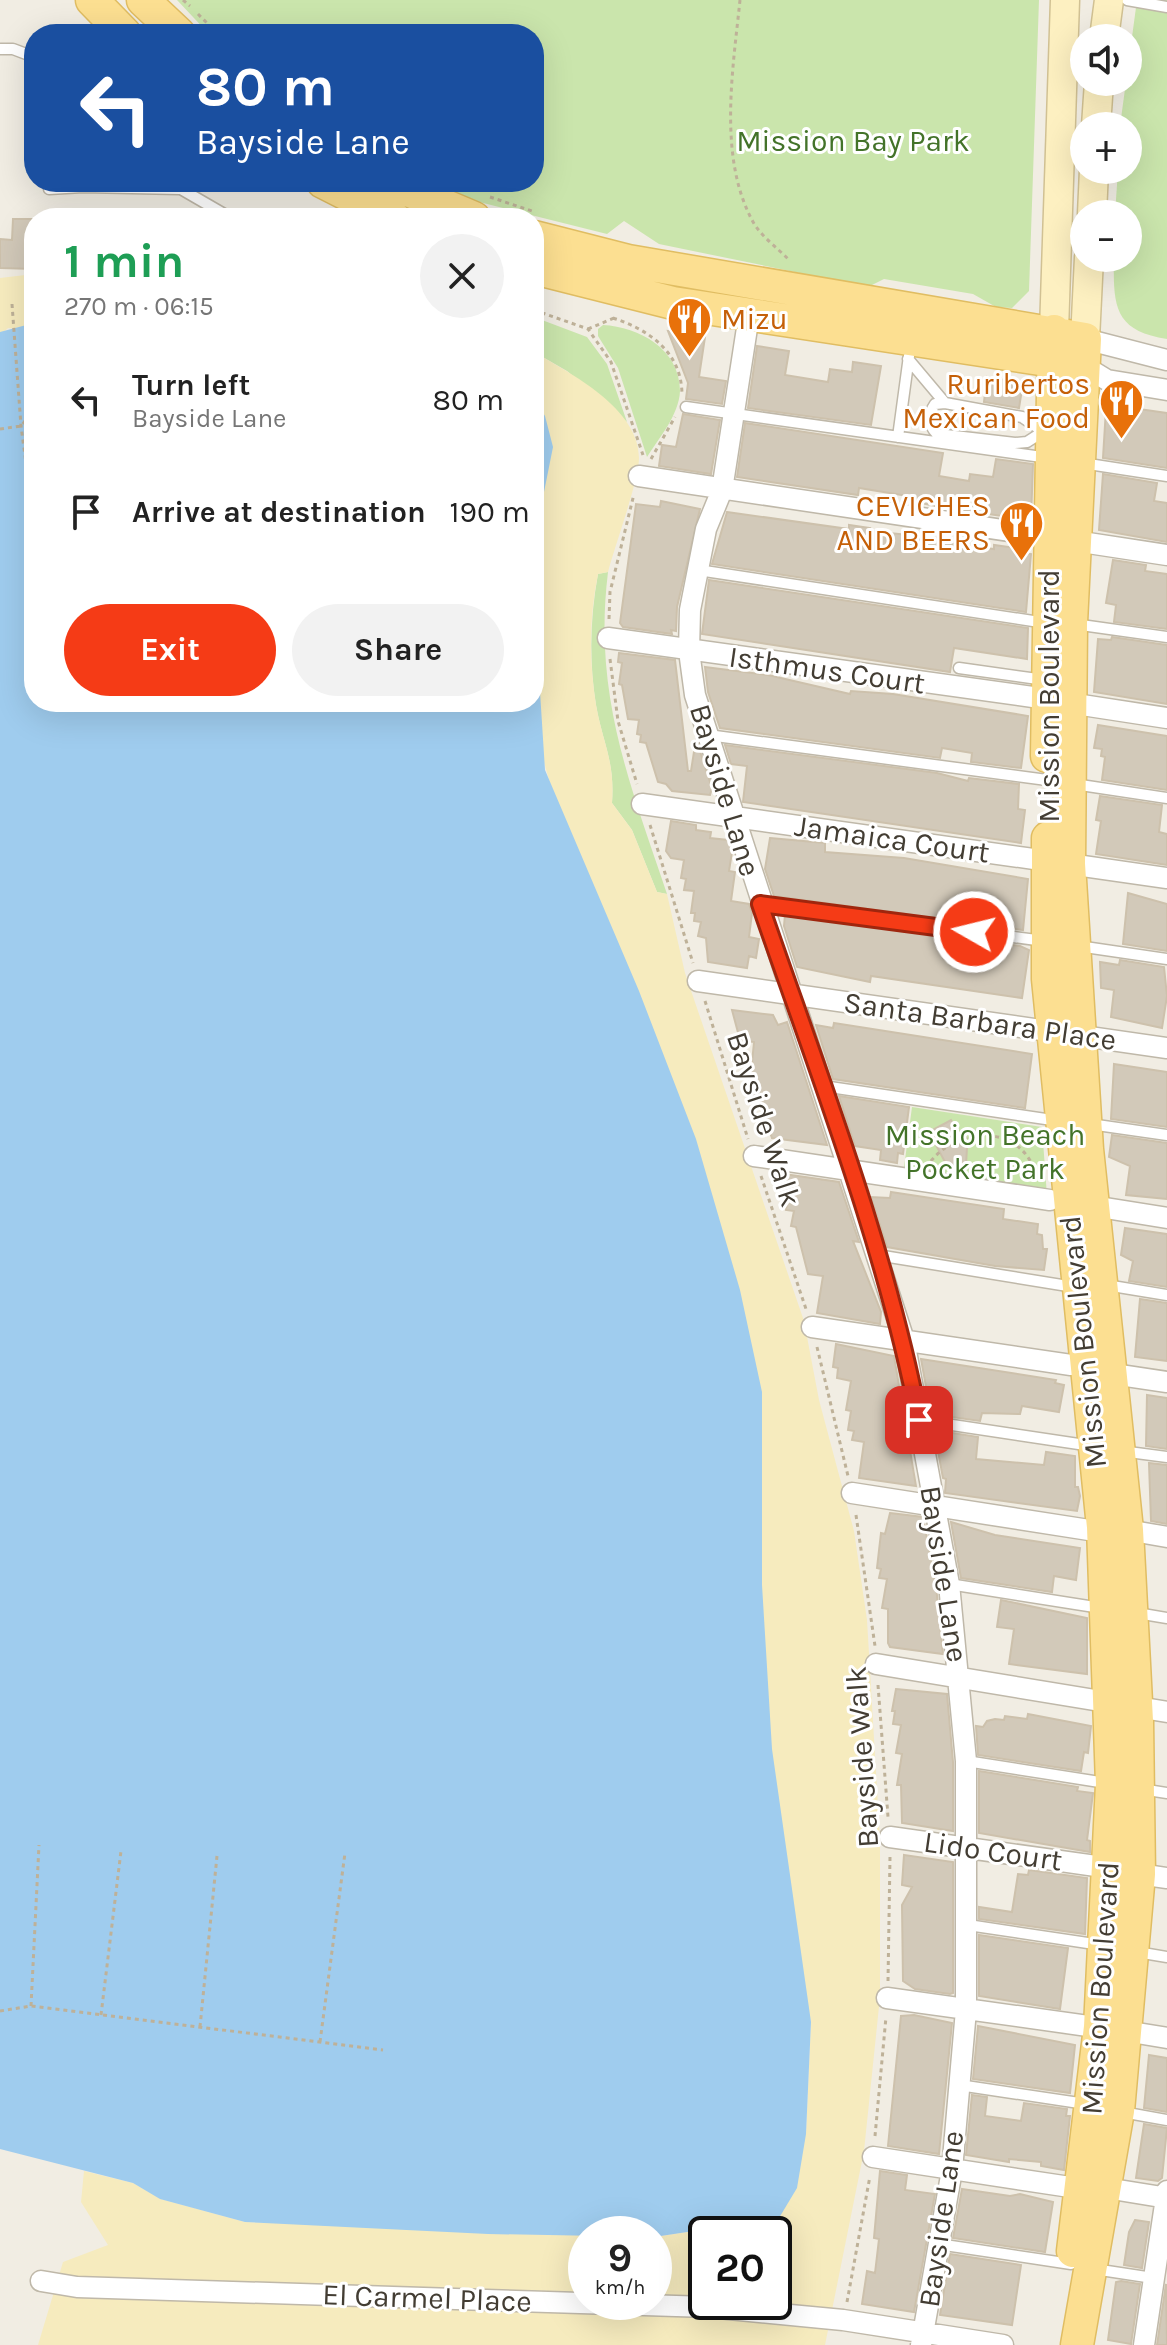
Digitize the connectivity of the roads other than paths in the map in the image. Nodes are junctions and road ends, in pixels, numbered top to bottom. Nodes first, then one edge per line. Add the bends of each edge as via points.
1 (92, 0) edge
2 (143, 0) edge
3 (1065, 0) edge
4 (1109, 0) edge
5 (1127, 0) edge
6 (1167, 7) edge
7 (115, 24) edge
8 (168, 24) edge
9 (1106, 24) edge
10 (0, 49) edge
11 (24, 53) edge
12 (185, 192) edge
13 (359, 192) edge
14 (398, 203) edge
15 (477, 206) edge
16 (213, 208) edge
17 (544, 228) edge
18 (628, 261) junction
19 (544, 271) edge
20 (1086, 272) edge
21 (573, 280) junction
22 (749, 315) junction
23 (910, 348) junction
24 (1070, 349) junction
25 (1167, 360) edge
26 (1167, 390) edge
27 (945, 403) junction
28 (682, 405) road end
29 (734, 414) junction
30 (898, 437) junction
31 (1056, 447) junction
32 (639, 476) road end
33 (1167, 476) edge
34 (722, 490) junction
35 (1063, 539) junction
36 (1167, 555) edge
37 (696, 570) junction
38 (1059, 623) junction
39 (1167, 637) edge
40 (608, 638) road end
41 (689, 651) junction
42 (959, 668) dead end
43 (1054, 694) junction
44 (1167, 718) edge
45 (706, 735) junction
46 (1057, 781) junction
47 (1167, 798) edge
48 (642, 804) road end
49 (732, 817) junction
50 (1058, 862) junction
51 (1167, 878) edge
52 (760, 904) junction
53 (1059, 944) junction
54 (1167, 959) edge
55 (698, 981) road end
56 (791, 994) junction
57 (1066, 1033) junction
58 (1167, 1048) edge
59 (823, 1086) junction
60 (1073, 1122) junction
61 (1167, 1135) edge
62 (754, 1156) road end
63 (849, 1170) junction
64 (1045, 1199) road end
65 (1093, 1206) junction
66 (1167, 1218) edge
67 (877, 1255) junction
68 (1088, 1286) junction
69 (1167, 1295) edge
70 (812, 1327) road end
71 (904, 1340) junction
72 (1071, 1365) dead end
73 (1113, 1374) junction
74 (1167, 1382) edge
75 (919, 1420) junction
76 (1107, 1449) junction
77 (1167, 1457) edge
78 (852, 1493) road end
79 (935, 1506) junction
80 (1089, 1530) dead end
81 (1127, 1530) junction
82 (1167, 1537) edge
83 (949, 1584) junction
84 (1120, 1610) junction
85 (1167, 1618) edge
86 (876, 1664) road end
87 (960, 1676) junction
88 (1137, 1707) edge
89 (966, 1761) junction
90 (1139, 1789) edge
91 (890, 1837) road end
92 (969, 1848) junction
93 (1096, 1866) dead end
94 (1153, 1876) edge
95 (968, 1925) junction
96 (1119, 1948) junction
97 (1167, 1957) edge
98 (887, 1998) road end
99 (966, 2010) junction
100 (1088, 2026) dead end
101 (1125, 2031) junction
102 (1167, 2038) edge
103 (958, 2085) junction
104 (1105, 2108) junction
105 (1167, 2120) edge
106 (873, 2157) dead end
107 (952, 2170) junction
108 (1070, 2187) dead end
109 (1106, 2188) junction
110 (1167, 2196) edge
111 (938, 2244) junction
112 (1082, 2266) junction
113 (1153, 2278) junction
114 (41, 2281) dead end
115 (922, 2340) edge
116 (1003, 2345) edge
117 (1057, 2345) edge
118 (1077, 2345) edge
119 (1144, 2345) edge

1 - 7 main road
2 - 8 main road
3 - 24 main road, Mission Boulevard
4 - 9 main road
5 - 6 lane
10 - 11 lane
12 - 16 lane
13 - 14 main road
14 - 15 main road
17 - 18 main road
18 - 21 main road via 610,271 581,269
18 - 24 main road
19 - 21 main road
20 - 24 main road, Mission Boulevard
21 - 22 main road
22 - 23 main road
22 - 29 street, Bayside Lane
23 - 24 main road
23 - 27 lane
23 - 30 lane
24 - 25 street
24 - 26 street via 1107,380
24 - 31 main road, Mission Boulevard
27 - 31 lane via 1022,417
27 - 31 lane via 935,404 929,413 937,434
28 - 29 lane
29 - 30 lane
29 - 34 street, Bayside Lane
30 - 31 lane
31 - 33 lane
31 - 35 main road, Mission Boulevard
32 - 34 street
34 - 35 street
34 - 37 street, Bayside Lane
35 - 36 street
35 - 38 main road, Mission Boulevard
37 - 38 lane
37 - 41 street, Bayside Lane
38 - 39 lane
38 - 43 main road, Mission Boulevard
40 - 41 street, Isthmus Court
41 - 43 street, Isthmus Court
41 - 45 street, Bayside Lane
42 - 43 lane
43 - 44 street, Isthmus Court
43 - 46 main road, Mission Boulevard
45 - 46 lane
45 - 49 street, Bayside Lane
46 - 47 lane
46 - 50 main road, Mission Boulevard
48 - 49 street, Jamaica Court
49 - 50 street, Jamaica Court
49 - 52 street, Bayside Lane
50 - 51 street, Jamaica Court
50 - 53 main road, Mission Boulevard
52 - 53 lane
52 - 56 street, Bayside Lane
53 - 54 lane
53 - 57 main road, Mission Boulevard
55 - 56 street, Santa Barbara Place
56 - 57 street, Santa Barbara Place
56 - 59 street, Bayside Lane
57 - 58 street, Santa Barbara Place
57 - 60 main road, Mission Boulevard
59 - 60 lane
59 - 63 street, Bayside Lane
60 - 61 lane
60 - 65 main road, Mission Boulevard
60 - 68 main road, Mission Boulevard
62 - 63 street
63 - 64 street
63 - 67 street, Bayside Lane
65 - 66 street
65 - 68 main road, Mission Boulevard
67 - 68 lane
67 - 71 street, Bayside Lane
68 - 69 lane
68 - 73 main road, Mission Boulevard
68 - 76 main road, Mission Boulevard
70 - 71 street
71 - 72 street
71 - 75 street, Bayside Lane
73 - 74 street
73 - 76 main road, Mission Boulevard
75 - 76 lane
75 - 79 street, Bayside Lane
76 - 77 lane
76 - 81 main road, Mission Boulevard
76 - 84 main road, Mission Boulevard
78 - 79 street
79 - 80 street
79 - 83 street, Bayside Lane
81 - 82 street
81 - 84 main road, Mission Boulevard
83 - 84 lane
83 - 87 street, Bayside Lane
84 - 85 lane
84 - 88 main road, Mission Boulevard
86 - 87 street
87 - 88 street
87 - 89 street, Bayside Lane
88 - 90 main road, Mission Boulevard
89 - 90 lane
89 - 92 street, Bayside Lane
90 - 94 main road, Mission Boulevard
90 - 96 main road, Mission Boulevard
91 - 92 street, Lido Court
92 - 93 street, Lido Court
92 - 95 street, Bayside Lane
94 - 96 main road, Mission Boulevard
95 - 96 lane
95 - 99 street, Bayside Lane
96 - 97 lane
96 - 101 main road, Mission Boulevard
96 - 104 main road, Mission Boulevard
98 - 99 street
99 - 100 street
99 - 103 street, Bayside Lane
101 - 102 street
101 - 104 main road, Mission Boulevard
103 - 104 lane
103 - 107 street, Bayside Lane
104 - 105 lane
104 - 109 main road, Mission Boulevard
104 - 112 main road, Mission Boulevard
106 - 107 street
107 - 108 street
107 - 111 street, Bayside Lane
109 - 110 street
109 - 112 main road, Mission Boulevard
110 - 113 street
111 - 112 lane
111 - 115 street, Bayside Lane
112 - 113 lane
112 - 117 main road, Mission Boulevard
112 - 118 main road, Mission Boulevard
113 - 119 street
114 - 115 street, El Carmel Place via 77,2287 708,2307 843,2320
115 - 116 street, El Carmel Place

